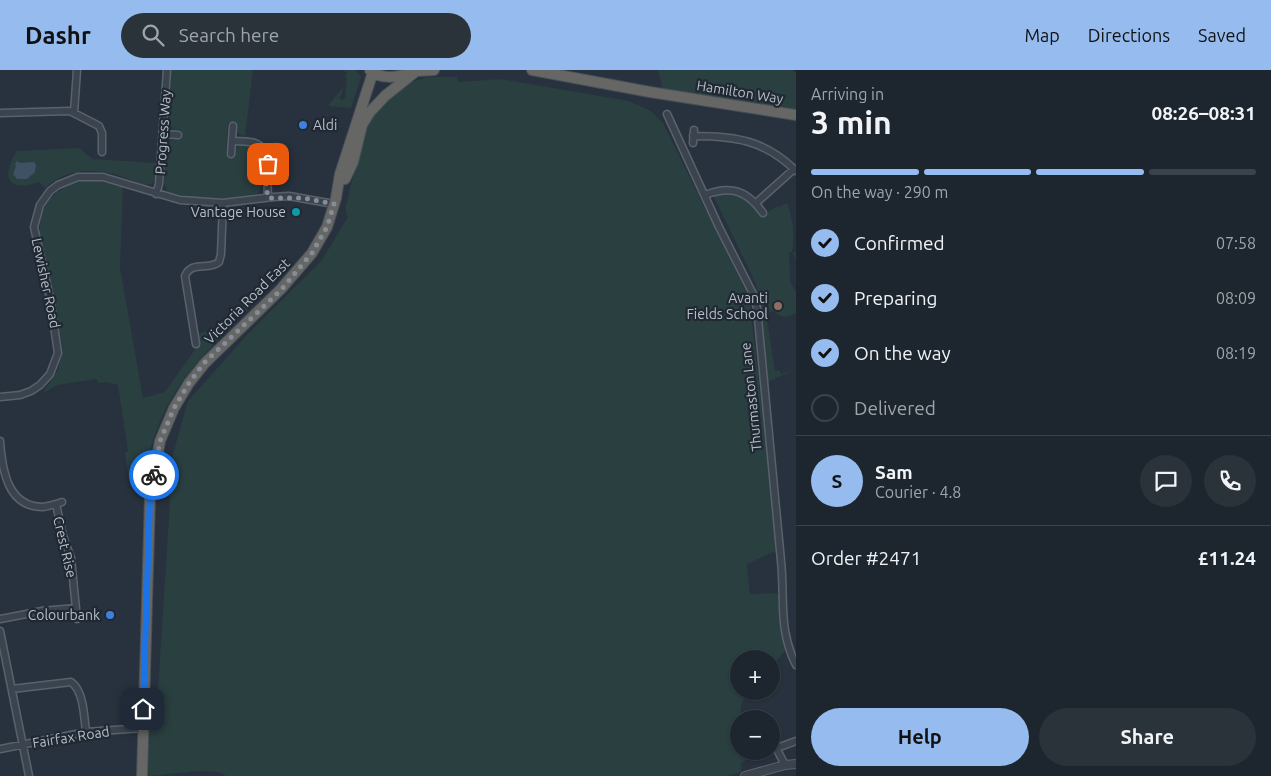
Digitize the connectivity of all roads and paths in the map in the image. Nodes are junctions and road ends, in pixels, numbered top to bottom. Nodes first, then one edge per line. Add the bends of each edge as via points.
1 (78, 70) edge
2 (167, 70) edge
3 (434, 70) edge
4 (532, 70) edge
5 (371, 71) edge
6 (417, 71) edge
7 (0, 113) edge
8 (74, 113) junction
9 (667, 114) dead end
10 (796, 115) edge
11 (233, 126) dead end
12 (163, 134) junction
13 (178, 135) dead end
14 (693, 136) dead end
15 (232, 141) junction
16 (95, 143) dead end
17 (102, 143) junction
18 (276, 147) dead end
19 (102, 152) dead end
20 (266, 153) junction
21 (231, 154) dead end
22 (795, 170) edge
23 (156, 194) junction
24 (705, 195) junction
25 (268, 198) junction
26 (335, 201) junction
27 (756, 203) junction
28 (223, 204) junction
29 (763, 212) dead end
30 (196, 344) dead end
31 (0, 396) edge
32 (0, 441) edge
33 (76, 608) junction
34 (0, 619) edge
35 (77, 619) dead end
36 (0, 631) edge
37 (796, 665) edge
38 (12, 689) junction
39 (143, 728) junction
40 (86, 732) junction
41 (796, 741) edge
42 (23, 744) junction
43 (780, 747) edge
44 (0, 749) edge
45 (780, 754) edge
46 (796, 764) edge
47 (785, 765) junction
48 (29, 776) edge
49 (142, 776) edge
50 (745, 776) edge

1 - 8 street
2 - 12 street, Progress Way
3 - 6 highway
4 - 10 highway, Hamilton Way
5 - 6 highway via 387,77
5 - 26 highway, Victoria Road East
6 - 26 highway, Victoria Road East via 370,112 362,125 353,162
7 - 8 street
8 - 17 street via 99,126
9 - 24 street, Thurmaston Lane
11 - 15 street
12 - 13 street
12 - 23 street, Progress Way
14 - 22 street via 747,140 773,152
15 - 20 street via 256,143
15 - 21 street
16 - 17 street
17 - 19 street
18 - 20 street
20 - 25 street
22 - 27 street
23 - 28 street, Lewisher Road
23 - 31 street, Lewisher Road via 110,178 90,176 67,180 44,197 34,227 50,298 58,353 56,364 40,385 30,391
24 - 27 street via 733,190
24 - 37 street, Thurmaston Lane via 756,308 783,573 784,631 788,650
25 - 26 street, Lewisher Road
25 - 28 street, Lewisher Road
26 - 39 highway, Victoria Road East via 327,227 312,253 281,290 204,363 174,408 160,441 150,497
27 - 29 street
28 - 30 street via 219,262 214,266 190,268 185,276
32 - 33 street, Crest Rise via 6,481 15,495 22,502 34,506 59,503 63,536 71,558
33 - 34 street
33 - 35 street, Crest Rise
36 - 38 street
38 - 40 street via 71,682 80,695
38 - 42 street
39 - 40 street, Fairfax Road
39 - 49 highway, Victoria Road East
40 - 42 street, Fairfax Road
41 - 43 street
42 - 44 street, Fairfax Road
42 - 48 street
45 - 47 street
46 - 47 street
47 - 50 street

